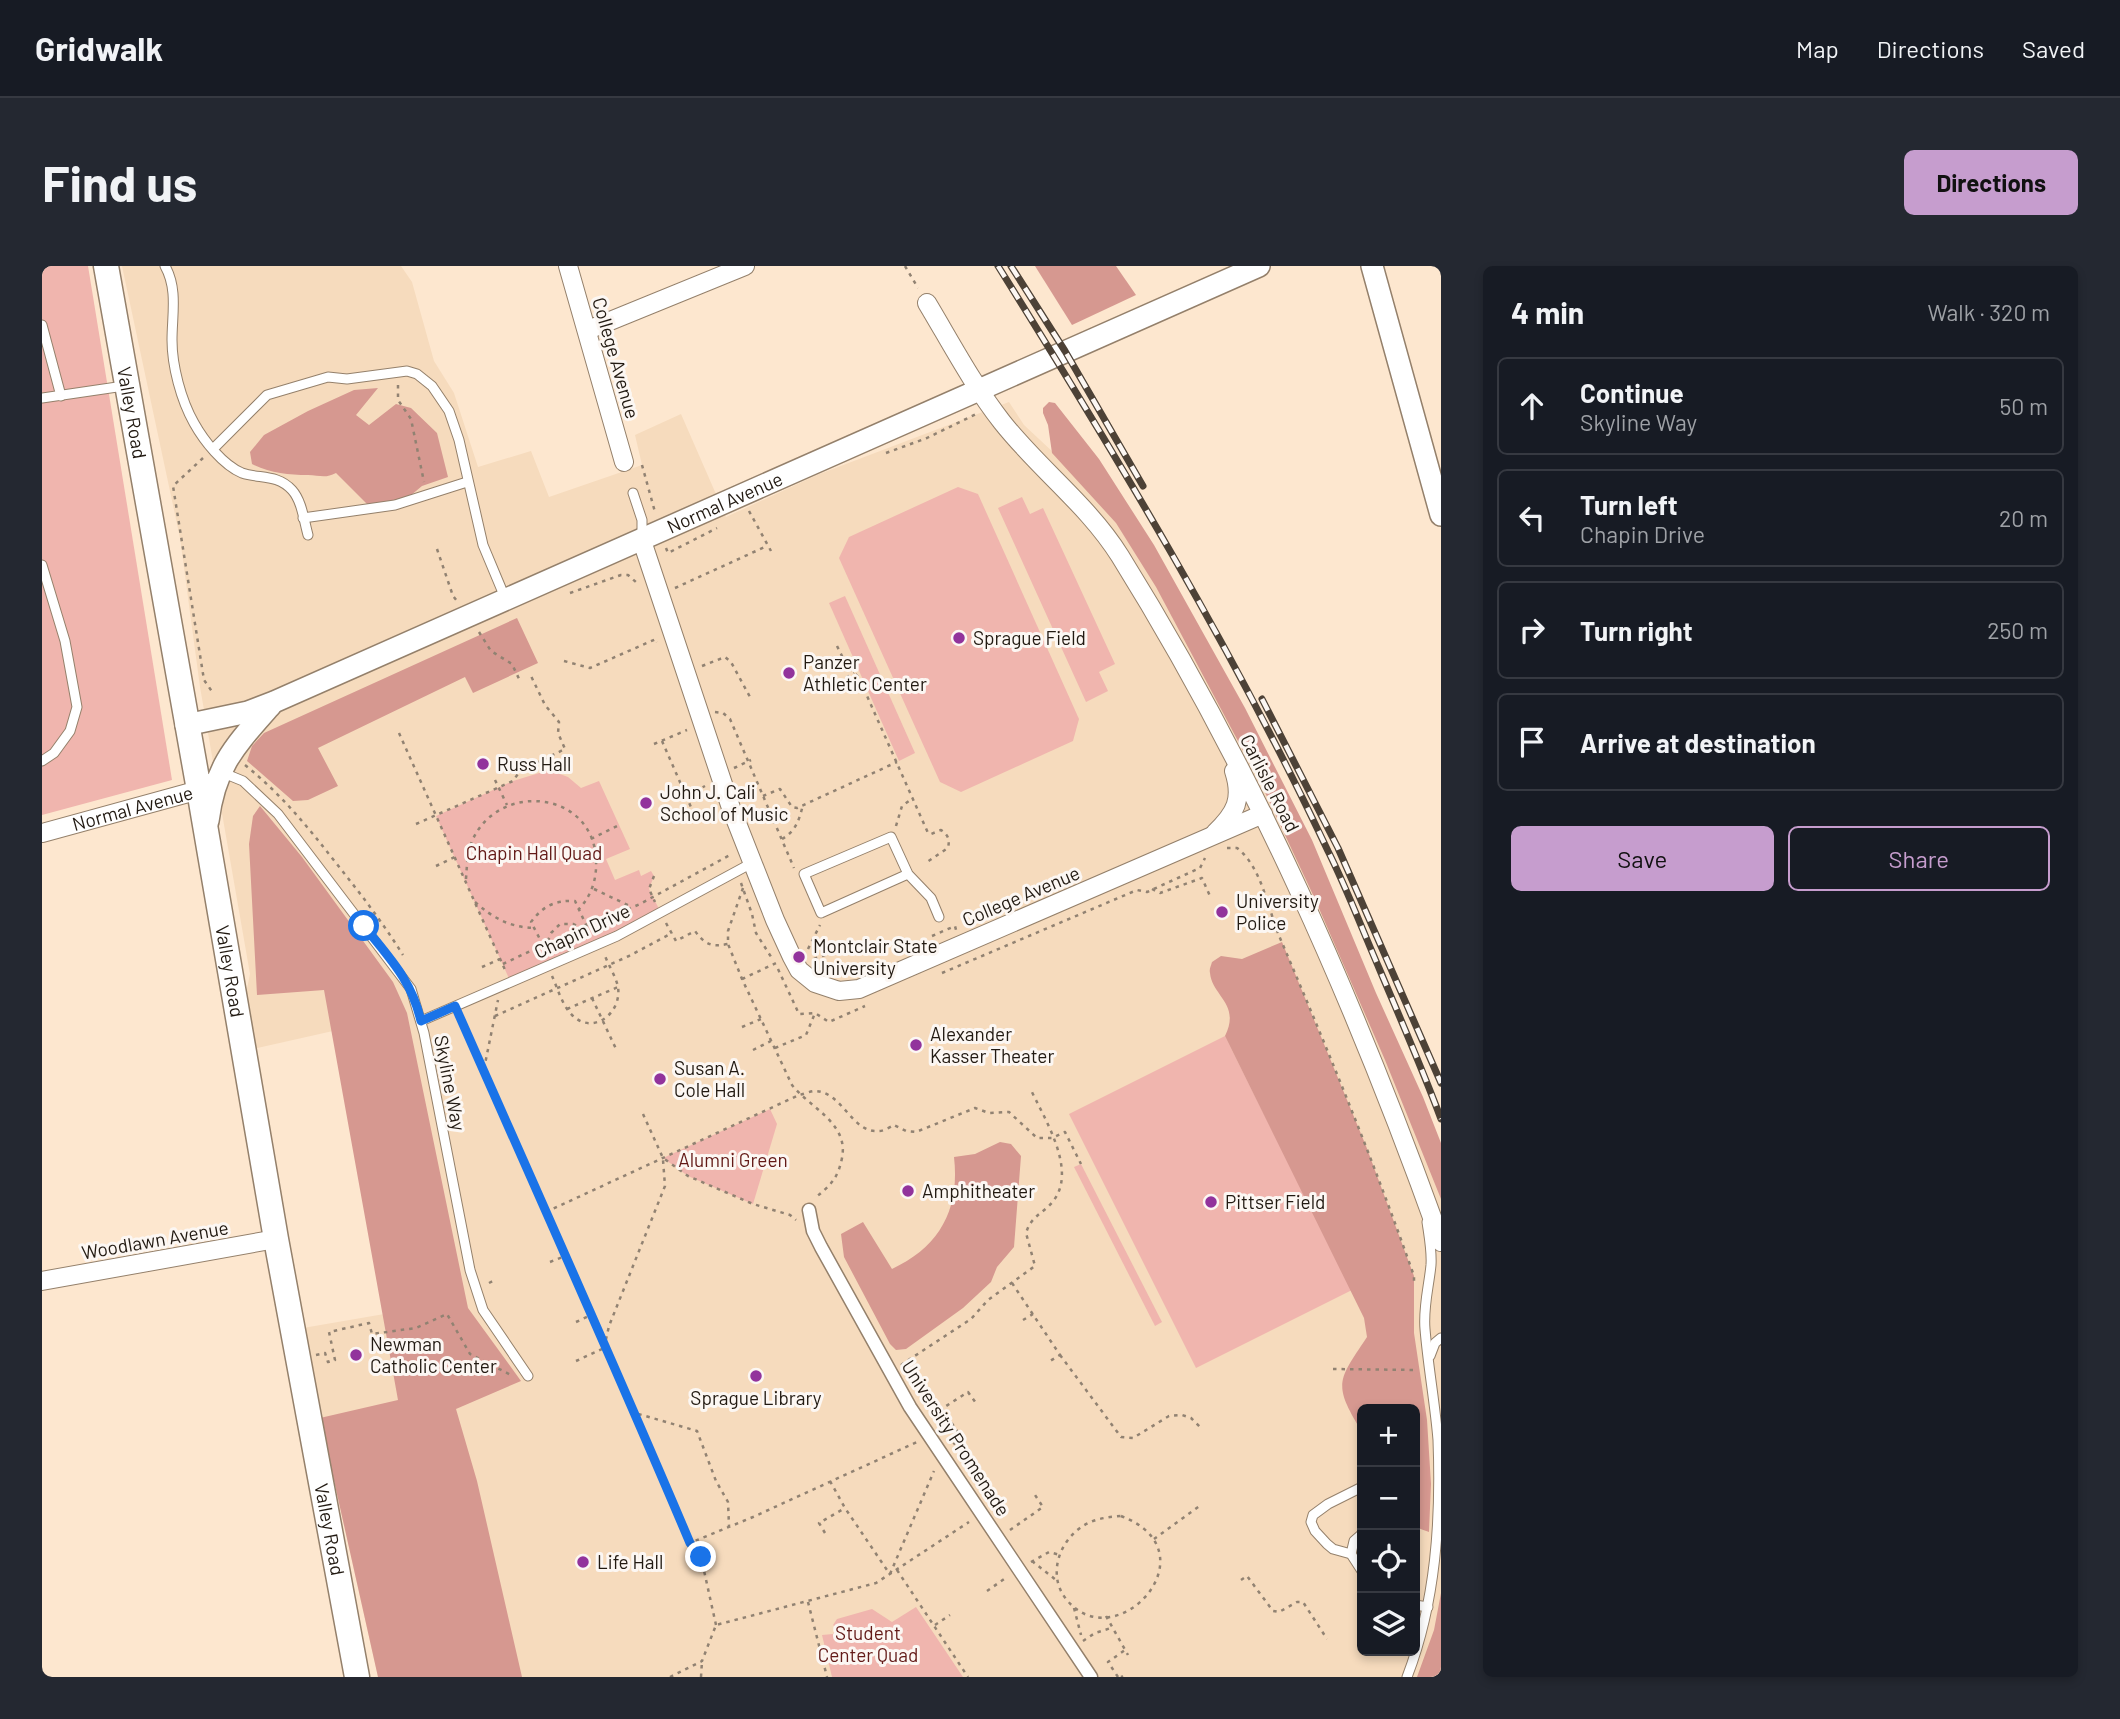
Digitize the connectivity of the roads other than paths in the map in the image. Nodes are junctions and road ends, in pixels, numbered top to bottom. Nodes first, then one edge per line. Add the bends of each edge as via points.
1 (106, 266) edge
2 (164, 266) edge
3 (568, 266) edge
4 (745, 266) edge
5 (1259, 266) edge
6 (1372, 266) edge
7 (927, 303) road end
8 (42, 325) edge
9 (587, 330) junction
10 (126, 385) junction
11 (980, 391) junction
12 (61, 396) junction
13 (42, 398) edge
14 (213, 449) junction
15 (624, 462) dead end
16 (467, 482) junction
17 (632, 493) dead end
18 (1441, 515) edge
19 (303, 518) junction
20 (308, 535) dead end
21 (642, 541) junction
22 (42, 565) edge
23 (506, 600) junction
24 (274, 702) junction
25 (186, 724) junction
26 (1227, 744) junction
27 (42, 761) edge
28 (219, 772) junction
29 (199, 790) junction
30 (1263, 814) junction
31 (42, 833) edge
32 (206, 833) junction
33 (1213, 845) junction
34 (744, 867) junction
35 (908, 874) junction
36 (939, 917) dead end
37 (421, 1021) junction
38 (1425, 1196) junction
39 (809, 1210) road end
40 (276, 1240) junction
41 (1441, 1242) edge
42 (42, 1281) edge
43 (1441, 1338) edge
44 (1429, 1358) junction
45 (528, 1376) road end
46 (1357, 1490) edge
47 (1357, 1538) edge
48 (1351, 1555) junction
49 (1357, 1564) edge
50 (1420, 1605) edge
51 (1428, 1606) junction
52 (357, 1677) edge
53 (1091, 1677) edge
54 (1407, 1677) edge

1 - 10 main road, Valley Road
2 - 14 lane via 173,297 173,368 193,422
3 - 9 street, College Avenue
4 - 9 street
5 - 11 street, Normal Avenue
6 - 18 street
7 - 11 street, Carlisle Road
8 - 12 lane
9 - 15 street, College Avenue
10 - 12 lane
10 - 25 main road, Valley Road
11 - 21 street, Normal Avenue
11 - 26 street, Carlisle Road via 1020,443 1106,536
12 - 13 lane
14 - 16 lane via 267,395 328,377 407,371 417,374 442,399
14 - 19 lane via 243,473 283,482 294,492
16 - 19 lane via 395,505
16 - 23 lane via 487,555
17 - 21 lane, College Avenue via 642,520
19 - 20 lane
21 - 23 street, Normal Avenue
21 - 34 street, College Avenue via 702,721
22 - 27 lane via 65,641 77,707 70,731
23 - 24 street, Normal Avenue
24 - 25 street, Normal Avenue
24 - 28 street via 234,747
25 - 29 main road, Valley Road
26 - 30 street, Carlisle Road
26 - 33 street via 1239,795
28 - 29 street, Normal Avenue
28 - 32 street
28 - 37 lane, Skyline Way via 257,792 295,834 405,978
29 - 31 street, Normal Avenue
29 - 32 main road, Valley Road
30 - 33 street, College Avenue
30 - 38 street, Carlisle Road via 1346,998
32 - 40 main road, Valley Road
33 - 34 street, College Avenue via 1119,876 859,989 839,991 815,983 799,970
34 - 37 lane, Chapin Drive via 600,944
35 - 35 lane via 821,913 804,874 891,837
35 - 36 lane via 931,898
37 - 45 lane, Skyline Way via 470,1270 483,1310
38 - 41 street, Carlisle Road
38 - 44 lane via 1431,1262 1424,1307
39 - 53 street, University Promenade via 813,1231 889,1372
40 - 42 street, Woodlawn Avenue
40 - 52 main road, Valley Road
43 - 44 lane
44 - 51 lane via 1441,1482 1440,1528
46 - 48 lane via 1328,1504 1311,1522 1333,1549
47 - 48 lane
48 - 49 lane
50 - 51 lane
51 - 54 lane

